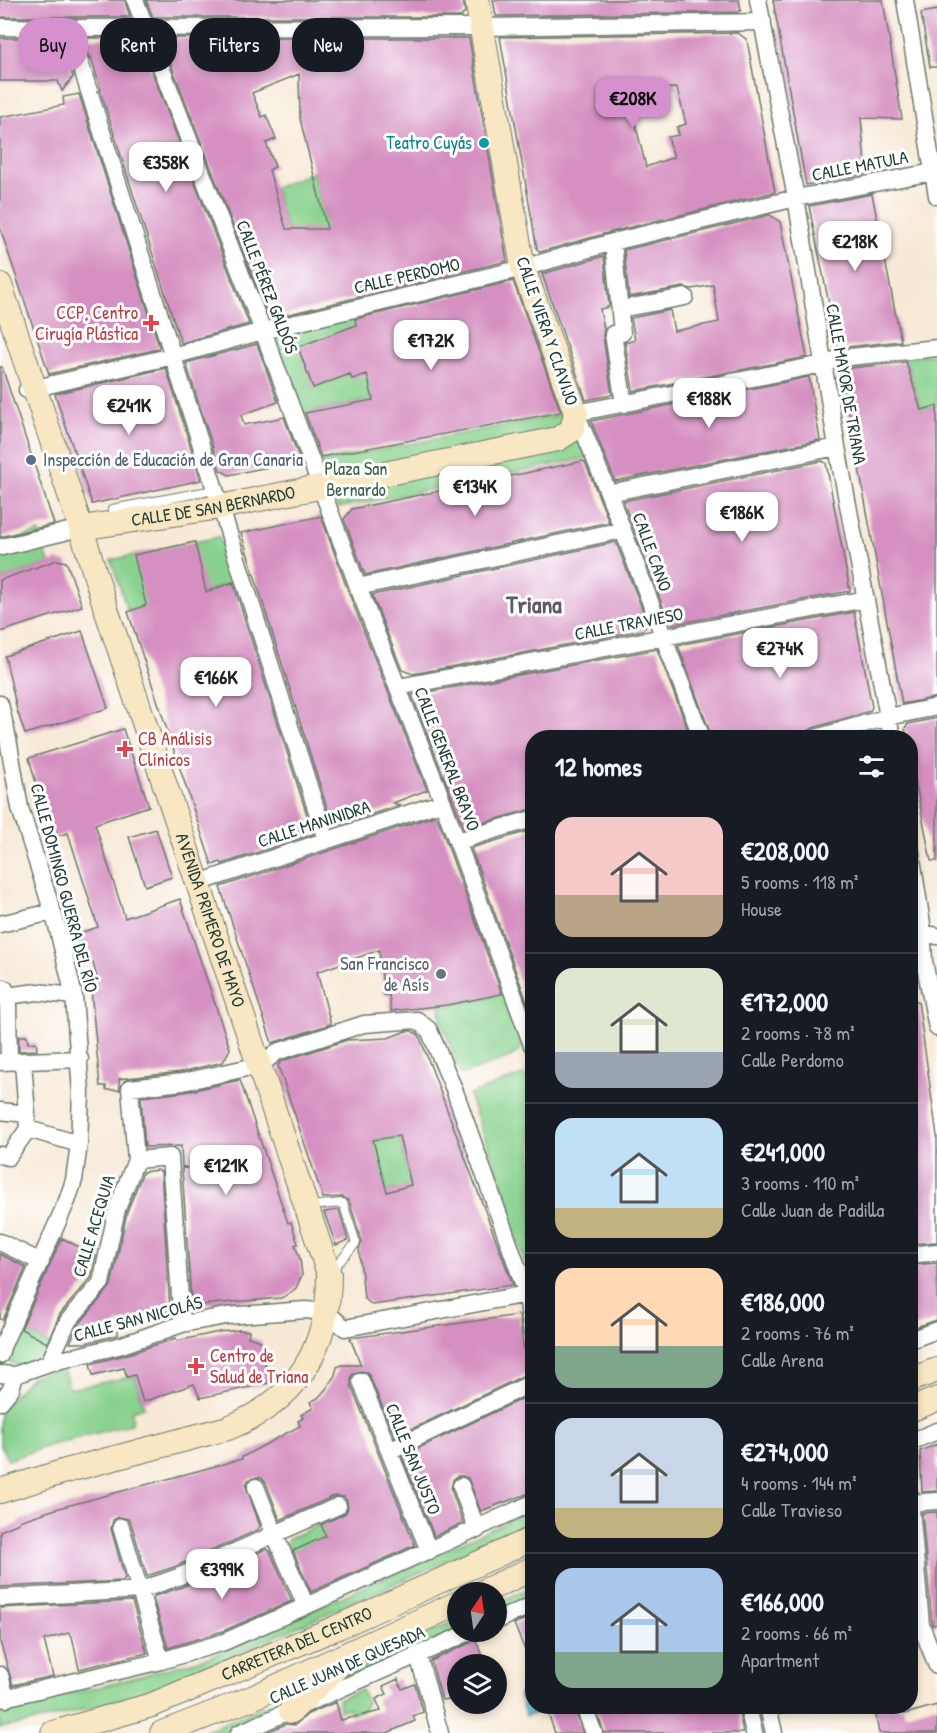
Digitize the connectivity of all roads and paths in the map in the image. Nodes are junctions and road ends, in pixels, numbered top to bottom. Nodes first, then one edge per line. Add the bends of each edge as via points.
1 (135, 0) edge
2 (477, 0) edge
3 (759, 0) edge
4 (905, 0) edge
5 (142, 18) edge
6 (763, 22) junction
7 (0, 27) edge
8 (18, 27) edge
9 (177, 27) edge
10 (482, 27) junction
11 (83, 72) edge
12 (163, 72) edge
13 (933, 172) junction
14 (937, 196) edge
15 (796, 198) junction
16 (614, 243) junction
17 (523, 268) junction
18 (0, 285) edge
19 (685, 297) dead end
20 (0, 307) edge
21 (620, 309) junction
22 (263, 331) junction
23 (937, 348) edge
24 (173, 356) junction
25 (823, 364) junction
26 (31, 389) junction
27 (624, 404) junction
28 (576, 413) junction
29 (837, 447) junction
30 (322, 487) junction
31 (609, 493) junction
32 (217, 498) junction
33 (112, 509) dead end
34 (81, 528) junction
35 (622, 530) junction
36 (2, 547) dead end
37 (358, 587) junction
38 (866, 599) junction
39 (662, 637) junction
40 (398, 687) junction
41 (0, 704) edge
42 (937, 707) edge
43 (888, 717) junction
44 (699, 730) edge
45 (843, 730) edge
46 (890, 730) edge
47 (4, 739) edge
48 (443, 802) junction
49 (525, 821) edge
50 (326, 840) junction
51 (458, 842) junction
52 (198, 883) junction
53 (918, 896) edge
54 (52, 912) junction
55 (0, 924) edge
56 (924, 933) edge
57 (3, 992) edge
58 (74, 996) junction
59 (525, 1026) edge
60 (937, 1028) edge
61 (80, 1059) junction
62 (11, 1062) edge
63 (260, 1065) junction
64 (0, 1111) edge
65 (27, 1122) junction
66 (79, 1144) junction
67 (0, 1155) edge
68 (136, 1160) junction
69 (306, 1206) junction
70 (0, 1242) edge
71 (937, 1252) edge
72 (918, 1254) edge
73 (41, 1262) junction
74 (329, 1274) junction
75 (525, 1280) edge
76 (525, 1294) edge
77 (327, 1312) junction
78 (8, 1314) edge
79 (182, 1324) junction
80 (937, 1330) edge
81 (918, 1337) edge
82 (0, 1355) edge
83 (49, 1363) junction
84 (937, 1370) edge
85 (7, 1375) edge
86 (918, 1377) edge
87 (361, 1381) dead end
88 (525, 1386) edge
89 (937, 1399) edge
90 (0, 1402) edge
91 (918, 1407) edge
92 (937, 1431) edge
93 (918, 1439) edge
94 (389, 1451) junction
95 (461, 1486) dead end
96 (256, 1487) dead end
97 (0, 1491) edge
98 (937, 1502) edge
99 (918, 1503) edge
100 (338, 1506) dead end
101 (525, 1506) edge
102 (121, 1527) dead end
103 (477, 1530) junction
104 (274, 1533) junction
105 (525, 1542) edge
106 (429, 1551) junction
107 (525, 1572) edge
108 (918, 1575) edge
109 (504, 1582) edge
110 (141, 1590) junction
111 (0, 1598) edge
112 (306, 1606) junction
113 (447, 1608) edge
114 (525, 1608) edge
115 (507, 1616) edge
116 (924, 1633) edge
117 (447, 1642) edge
118 (353, 1652) junction
119 (418, 1654) junction
120 (161, 1661) junction
121 (937, 1666) edge
122 (0, 1675) edge
123 (3, 1699) edge
124 (291, 1711) junction
125 (587, 1714) edge
126 (750, 1714) edge
127 (770, 1714) edge
128 (53, 1733) edge
129 (162, 1733) edge
130 (239, 1733) edge
131 (440, 1733) edge
132 (594, 1733) edge
133 (754, 1733) edge
134 (774, 1733) edge

1 - 5 street, CALLE PÉREZ GALDÓS
2 - 10 street, CALLE VIERA Y CLAVIJO
3 - 6 street, CALLE MAYOR DE TRIANA
4 - 13 street
6 - 10 street
6 - 15 street, CALLE MAYOR DE TRIANA
7 - 8 street
9 - 10 street
10 - 17 street, CALLE VIERA Y CLAVIJO
11 - 24 street
12 - 22 street, CALLE PÉREZ GALDÓS
13 - 14 street
13 - 15 street, CALLE MATULA
15 - 16 street, CALLE PERDOMO
15 - 25 street, CALLE MAYOR DE TRIANA
16 - 17 street, CALLE PERDOMO
16 - 21 street
17 - 22 street, CALLE PERDOMO
17 - 28 street, CALLE VIERA Y CLAVIJO
18 - 26 street, AVENIDA PRIMERO DE MAYO
19 - 21 street
20 - 26 street, AVENIDA PRIMERO DE MAYO
21 - 27 street via 622,333 613,334
22 - 24 street, CALLE PERDOMO
22 - 30 street, CALLE PÉREZ GALDÓS
23 - 25 street via 840,358
24 - 26 street, CALLE PERDOMO
24 - 32 street
25 - 27 street
25 - 29 street, CALLE MAYOR DE TRIANA
26 - 34 street, AVENIDA PRIMERO DE MAYO
27 - 28 street
28 - 30 street, CALLE DE SAN BERNARDO via 572,430 558,439
28 - 31 street, CALLE CANO
29 - 31 street
29 - 38 street, CALLE MAYOR DE TRIANA
30 - 32 street, CALLE DE SAN BERNARDO
30 - 37 street, CALLE GENERAL BRAVO
31 - 35 street, CALLE CANO
32 - 33 lane
32 - 34 street, CALLE DE SAN BERNARDO
32 - 50 street
34 - 36 street
34 - 52 street, AVENIDA PRIMERO DE MAYO
35 - 37 street
35 - 39 street, CALLE CANO
37 - 40 street, CALLE GENERAL BRAVO
38 - 39 street, CALLE TRAVIESO
38 - 43 street, CALLE MAYOR DE TRIANA
39 - 40 street, CALLE TRAVIESO
39 - 44 street, CALLE CANO
40 - 48 street, CALLE GENERAL BRAVO
41 - 47 street, CALLE DOMINGO GUERRA DEL RÍO
42 - 43 street
43 - 45 street
43 - 46 street, CALLE MAYOR DE TRIANA
47 - 54 street, CALLE DOMINGO GUERRA DEL RÍO via 20,808
48 - 50 street, CALLE MANINIDRA
48 - 51 street, CALLE GENERAL BRAVO
49 - 51 street
50 - 52 street, CALLE MANINIDRA
51 - 59 street, CALLE GENERAL BRAVO
52 - 63 street, AVENIDA PRIMERO DE MAYO
53 - 56 street
54 - 55 street
54 - 58 street, CALLE DOMINGO GUERRA DEL RÍO
56 - 60 street via 924,961
57 - 58 street
57 - 62 street via 8,1005
58 - 61 street, CALLE DOMINGO GUERRA DEL RÍO
61 - 62 street
61 - 66 street, CALLE DOMINGO GUERRA DEL RÍO
62 - 65 street
63 - 68 street via 183,1082 130,1088
63 - 69 street, AVENIDA PRIMERO DE MAYO
63 - 75 street via 277,1053 364,1024 417,1020 429,1030 454,1089
64 - 65 street
65 - 66 street
65 - 67 street via 8,1157
66 - 73 street, CALLE DOMINGO GUERRA DEL RÍO via 68,1201
68 - 79 street via 170,1157
68 - 83 street, CALLE ACEQUIA via 117,1209 101,1284 68,1322
69 - 74 street, AVENIDA PRIMERO DE MAYO
69 - 74 lane via 343,1203 356,1243
70 - 73 street
71 - 72 street
73 - 78 street, CALLE DOMINGO GUERRA DEL RÍO
74 - 77 street, AVENIDA PRIMERO DE MAYO
76 - 77 street, CALLE SAN NICOLÁS via 345,1328
77 - 79 street, CALLE SAN NICOLÁS via 288,1310
77 - 97 street, AVENIDA PRIMERO DE MAYO via 309,1362 289,1389 272,1405 244,1421
78 - 82 street, CALLE DOMINGO GUERRA DEL RÍO
79 - 83 street, CALLE SAN NICOLÁS via 122,1346
80 - 81 street
83 - 85 street, CALLE SAN NICOLÁS
84 - 86 street
85 - 90 street via 11,1389
87 - 94 street, CALLE SAN JUSTO
88 - 94 street
89 - 91 street
92 - 93 street
94 - 106 street, CALLE SAN JUSTO
95 - 103 street
96 - 104 street
98 - 99 street
100 - 104 street
101 - 103 street
102 - 110 street
103 - 106 street
104 - 110 street
104 - 112 street
105 - 128 street, CARRETERA DEL CENTRO via 152,1705
106 - 112 street
107 - 109 street
108 - 116 street
110 - 111 street
110 - 120 street
112 - 120 street via 224,1642
113 - 118 street, CARRETERA DEL CENTRO
114 - 115 street
116 - 121 street
117 - 119 street, CALLE JUAN DE QUESADA
118 - 124 street
118 - 129 street, CARRETERA DEL CENTRO
119 - 124 street, CALLE JUAN DE QUESADA
119 - 131 street
120 - 123 street
122 - 123 street
124 - 130 street, CALLE JUAN DE QUESADA
125 - 132 street
126 - 133 street
127 - 134 street

